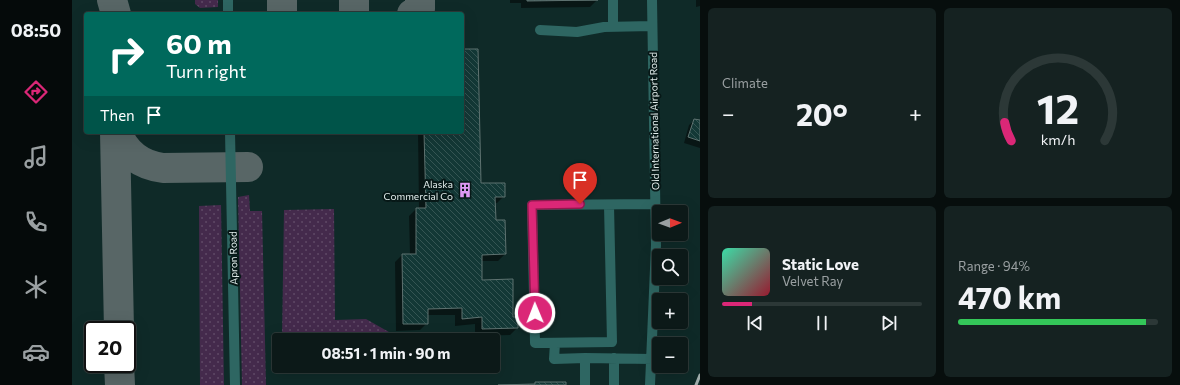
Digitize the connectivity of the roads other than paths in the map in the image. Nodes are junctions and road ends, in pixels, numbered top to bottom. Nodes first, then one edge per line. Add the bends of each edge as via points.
1 (228, 0) edge
2 (613, 0) edge
3 (652, 0) edge
4 (228, 12) edge
5 (613, 26) junction
6 (652, 26) junction
7 (540, 30) dead end
8 (230, 134) edge
9 (655, 204) junction
10 (609, 205) junction
11 (653, 337) edge
12 (555, 343) junction
13 (585, 358) junction
14 (614, 358) junction
15 (652, 359) joint
16 (235, 385) edge
17 (585, 385) edge
18 (614, 385) edge
19 (650, 385) edge

1 - 4 street
2 - 5 street
3 - 6 street, Old International Airport Road
5 - 6 street
5 - 7 street via 580,32
6 - 9 street, Old International Airport Road
8 - 16 street, Apron Road
9 - 10 street
9 - 11 street, Old International Airport Road
10 - 12 street via 612,342
10 - 12 street via 532,205 535,343
12 - 13 street via 554,359
13 - 14 street
13 - 17 street
14 - 15 street
14 - 18 street
15 - 19 street, Old International Airport Road

